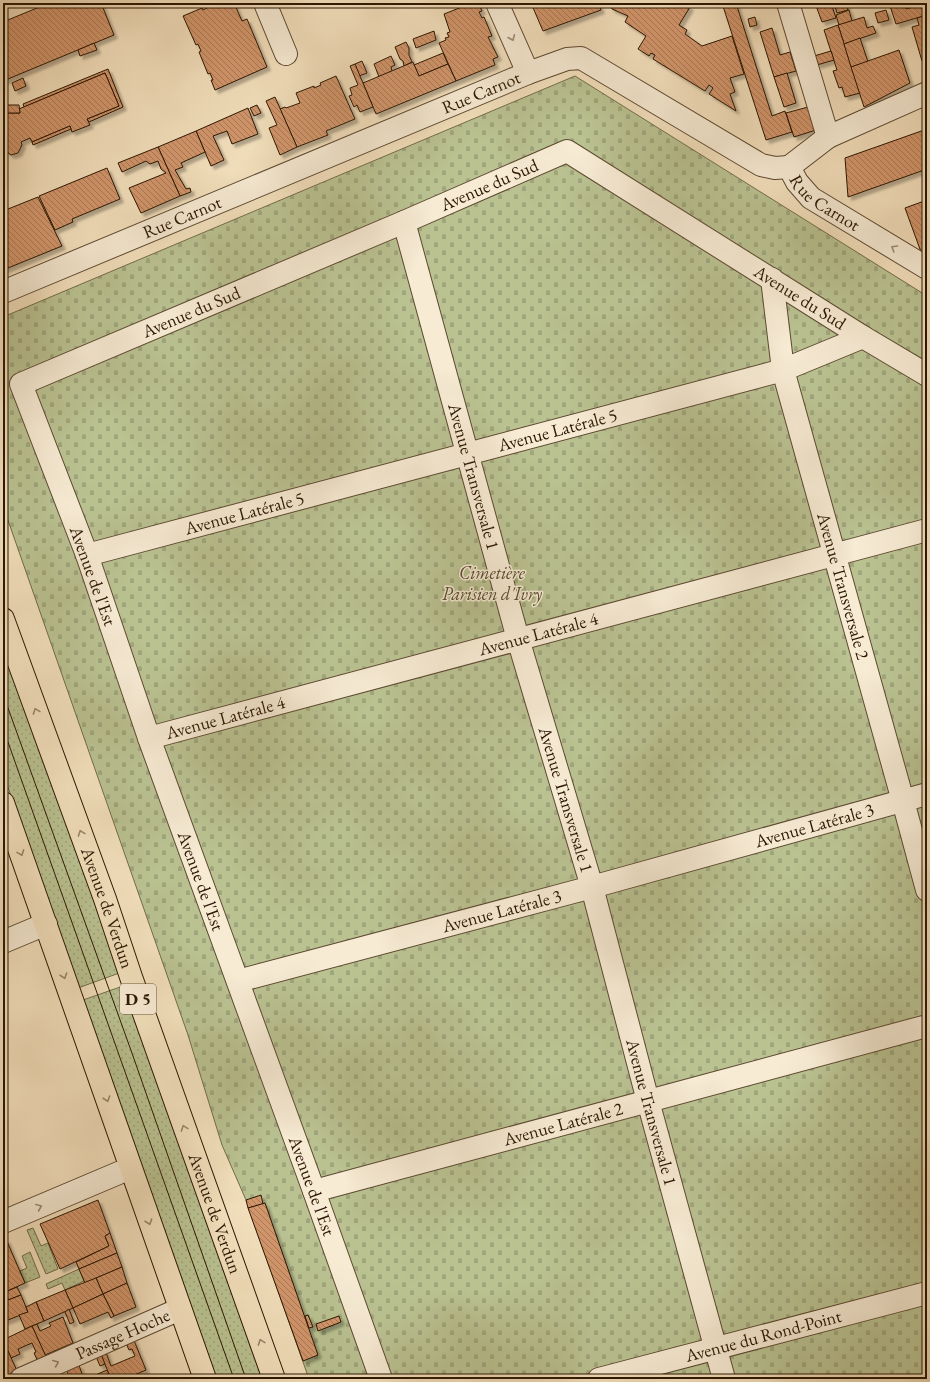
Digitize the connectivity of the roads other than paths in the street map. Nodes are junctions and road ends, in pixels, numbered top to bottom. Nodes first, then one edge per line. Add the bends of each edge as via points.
1 (265, 3) edge
2 (498, 3) edge
3 (788, 3) edge
4 (286, 54) dead end
5 (528, 73) junction
6 (927, 93) edge
7 (828, 137) junction
8 (789, 167) junction
9 (404, 222) junction
10 (927, 268) edge
11 (772, 280) junction
12 (3, 292) edge
13 (863, 337) junction
14 (783, 370) junction
15 (927, 375) edge
16 (21, 384) joint
17 (468, 454) junction
18 (927, 530) edge
19 (87, 555) junction
20 (835, 555) junction
21 (3, 619) edge
22 (518, 639) junction
23 (149, 738) junction
24 (927, 794) edge
25 (903, 801) junction
26 (3, 803) edge
27 (592, 887) junction
28 (927, 890) edge
29 (46, 924) junction
30 (3, 942) edge
31 (238, 981) junction
32 (927, 1026) edge
33 (648, 1101) junction
34 (131, 1171) junction
35 (314, 1191) junction
36 (3, 1222) edge
37 (927, 1293) edge
38 (180, 1309) junction
39 (715, 1348) junction
40 (21, 1379) edge
41 (205, 1379) edge
42 (274, 1379) edge
43 (381, 1379) edge
44 (599, 1379) edge
45 (724, 1379) edge

1 - 4 street
2 -> 5 street
3 - 7 street
5 - 8 street, Rue Carnot via 567,59 581,58 761,165
5 - 12 street, Rue Carnot
6 - 7 street
7 - 8 street
10 -> 8 street, Rue Carnot via 811,198 797,182
9 - 11 street, Avenue du Sud via 567,151
9 - 16 street, Avenue du Sud
9 - 17 street, Avenue Transversale 1
11 - 13 street, Avenue du Sud
11 - 14 street, Avenue Transversale 2
13 - 14 street, Avenue Latérale 5
13 - 15 street, Avenue du Sud
14 - 17 street, Avenue Latérale 5
14 - 20 street, Avenue Transversale 2
16 - 19 street, Avenue de l'Est
17 - 19 street, Avenue Latérale 5
17 - 22 street, Avenue Transversale 1
18 - 20 street, Avenue Latérale 4
19 - 23 street, Avenue de l'Est
20 - 22 street, Avenue Latérale 4
20 - 25 street, Avenue Transversale 2
42 -> 21 main road, Avenue de Verdun / D 5
22 - 23 street, Avenue Latérale 4
22 - 27 street, Avenue Transversale 1
23 - 31 street, Avenue de l'Est
24 - 25 street, Avenue Latérale 3
25 - 27 street, Avenue Latérale 3
25 - 28 street, Avenue Transversale 2
26 -> 29 main road
27 - 31 street, Avenue Latérale 3
27 - 33 street, Avenue Transversale 1
29 - 30 street
29 -> 34 main road
31 - 35 street, Avenue de l'Est
32 - 33 street, Avenue Latérale 2
33 - 35 street, Avenue Latérale 2
33 - 39 street, Avenue Transversale 1
36 -> 34 street via 121,1172
34 -> 38 main road
35 - 43 street, Avenue de l'Est
37 - 39 street, Avenue du Rond-Point
40 -> 38 street, Passage Hoche
38 - 41 main road
39 - 44 street, Avenue du Rond-Point
39 - 45 street, Avenue Transversale 1

